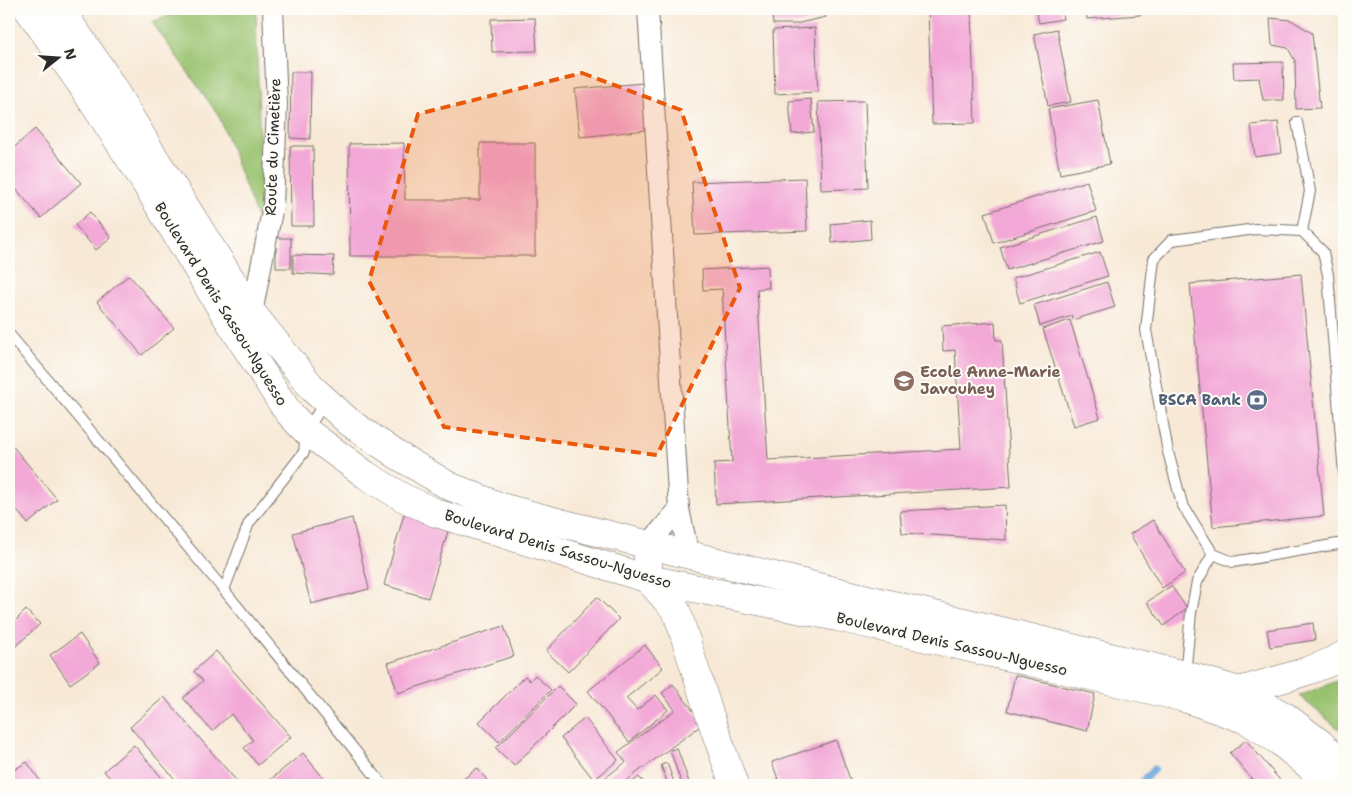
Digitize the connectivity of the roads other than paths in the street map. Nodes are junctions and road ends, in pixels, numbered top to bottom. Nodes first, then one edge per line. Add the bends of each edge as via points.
1 (28, 9) edge
2 (60, 9) edge
3 (273, 9) edge
4 (648, 9) edge
5 (1297, 122) dead end
6 (1302, 231) junction
7 (252, 313) junction
8 (9, 334) edge
9 (325, 401) junction
10 (340, 436) junction
11 (305, 442) junction
12 (1344, 474) edge
13 (679, 509) junction
14 (1344, 543) edge
15 (648, 545) junction
16 (1213, 554) junction
17 (689, 555) junction
18 (648, 578) junction
19 (688, 587) junction
20 (224, 590) junction
21 (677, 612) junction
22 (1344, 654) edge
23 (1185, 675) junction
24 (1239, 691) junction
25 (1344, 766) edge
26 (383, 785) edge
27 (734, 785) edge
28 (1332, 785) edge

1 - 11 main road, Boulevard Denis Sassou-Nguesso via 134,166 290,413
2 - 7 main road, Boulevard Denis Sassou-Nguesso via 101,68
3 - 7 street, Route du Cimetière via 277,105 272,206
4 - 13 street
5 - 6 lane via 1310,191
6 - 12 lane via 1323,252 1328,276
6 - 16 lane via 1256,229 1172,240 1154,259 1146,330 1168,452 1182,504
7 - 9 main road, Boulevard Denis Sassou-Nguesso
8 - 20 lane
9 - 10 main road, Boulevard Denis Sassou-Nguesso
9 - 11 lane
10 - 11 main road, Boulevard Denis Sassou-Nguesso
10 - 15 main road, Boulevard Denis Sassou-Nguesso via 397,455 449,486 501,507
10 - 18 main road, Boulevard Denis Sassou-Nguesso via 366,475 436,513
11 - 20 lane via 249,524
13 - 15 street
13 - 17 street
14 - 16 lane via 1233,562
15 - 17 main road, Boulevard Denis Sassou-Nguesso
15 - 18 main road
16 - 23 lane via 1197,582
17 - 19 main road
17 - 23 main road, Boulevard Denis Sassou-Nguesso
18 - 19 main road, Boulevard Denis Sassou-Nguesso
18 - 21 main road
19 - 21 main road
19 - 28 main road, Boulevard Denis Sassou-Nguesso via 1185,698 1247,720 1279,741
20 - 26 lane
21 - 27 main road
22 - 24 main road via 1315,668
23 - 24 main road, Boulevard Denis Sassou-Nguesso
24 - 25 main road, Boulevard Denis Sassou-Nguesso via 1286,717

